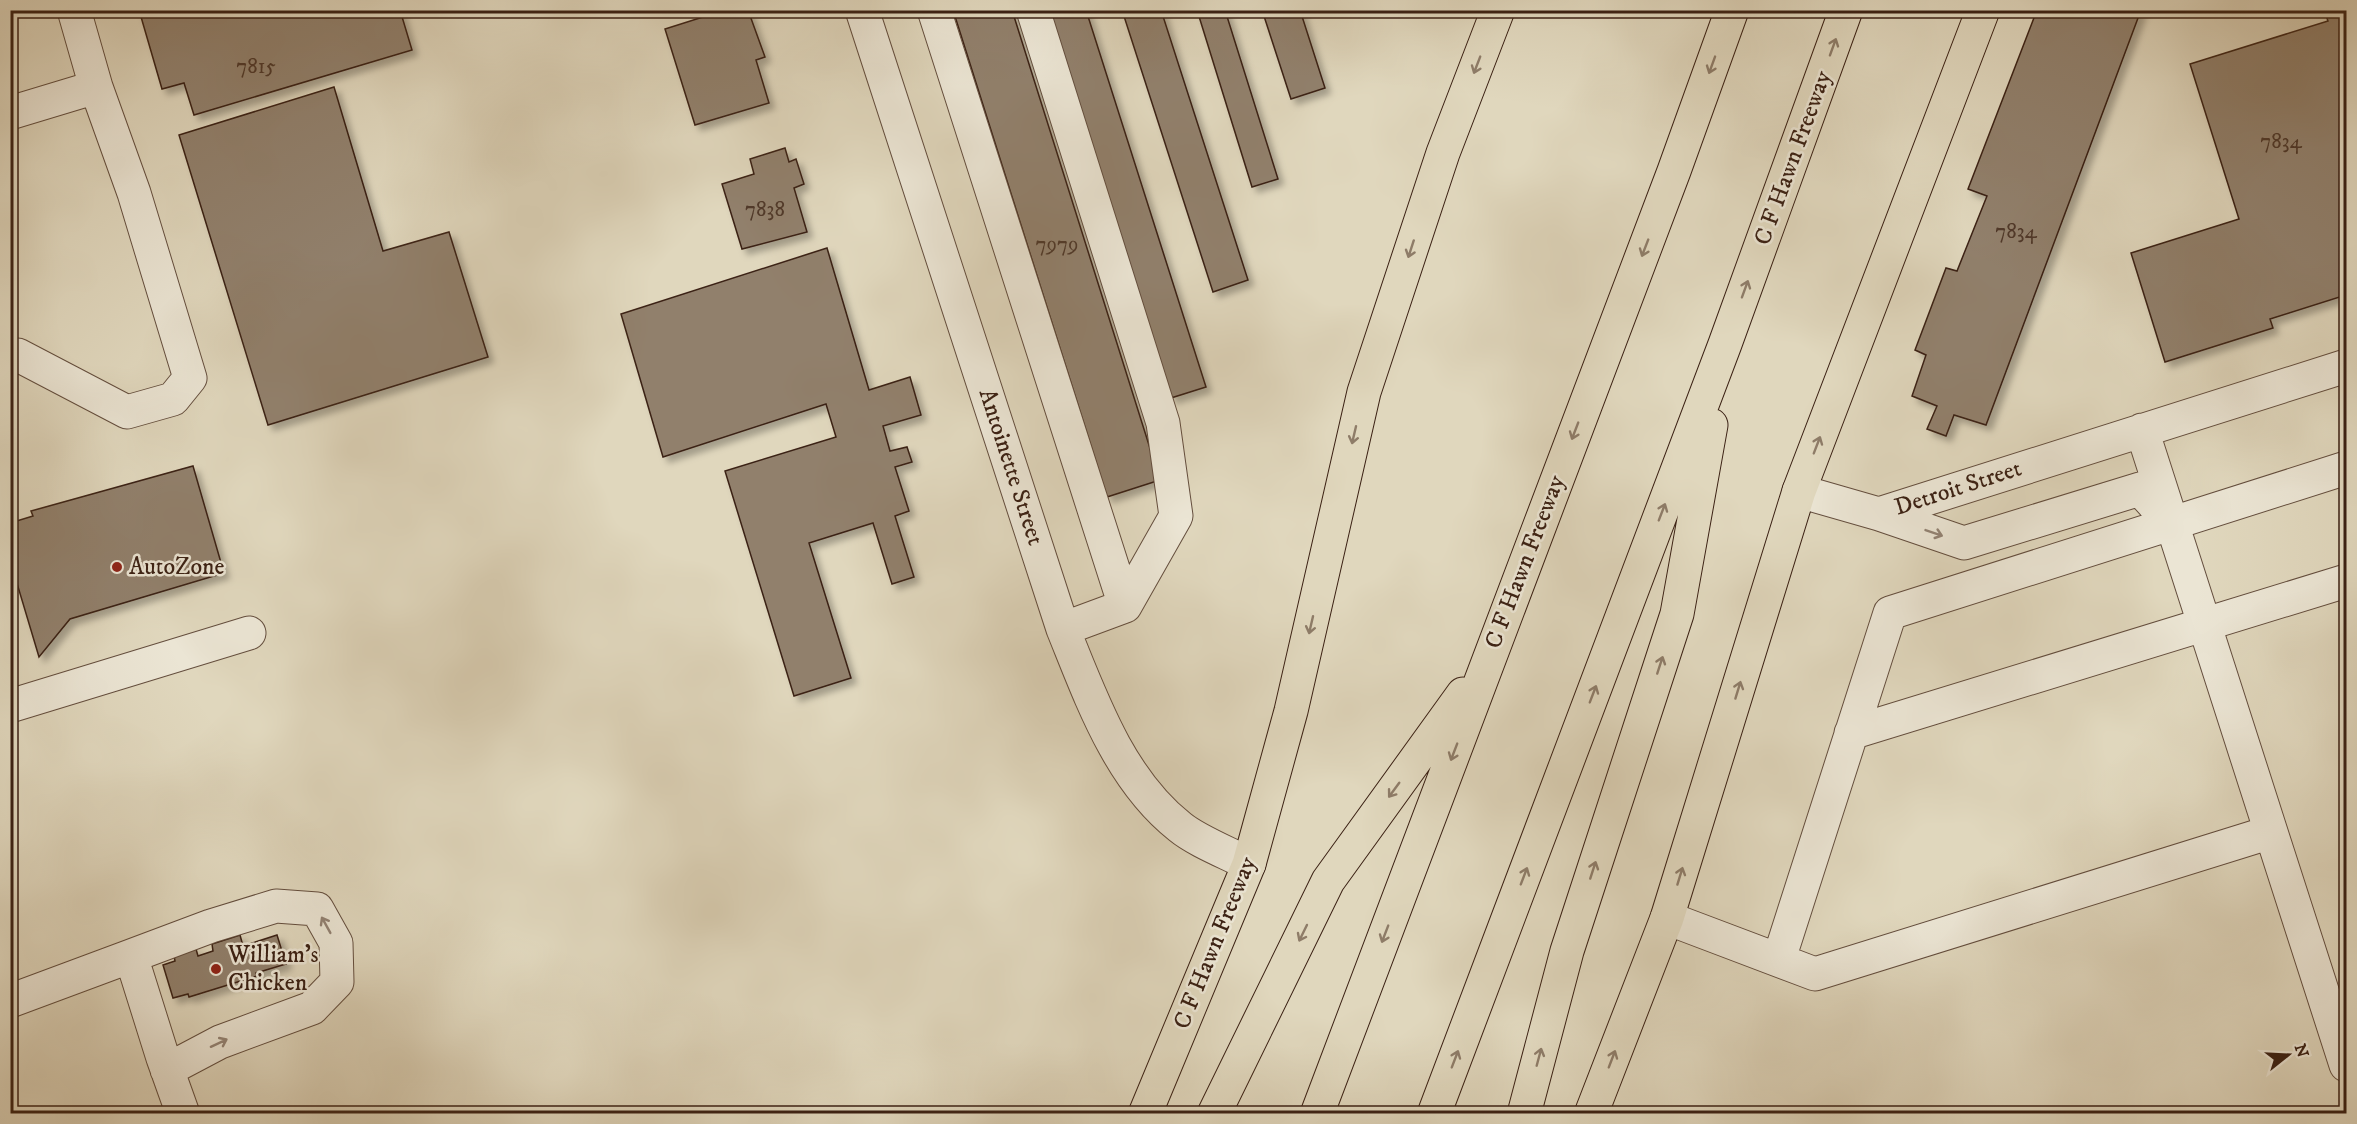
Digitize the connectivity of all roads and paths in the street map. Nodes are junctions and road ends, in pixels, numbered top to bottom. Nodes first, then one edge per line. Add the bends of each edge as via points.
1 (74, 10) edge
2 (862, 10) edge
3 (934, 10) edge
4 (1033, 10) edge
5 (1498, 10) edge
6 (1732, 10) edge
7 (1846, 10) edge
8 (1983, 10) edge
9 (96, 87) junction
10 (10, 113) edge
11 (1725, 344) junction
12 (10, 357) edge
13 (2346, 366) edge
14 (2142, 430) junction
15 (2346, 468) edge
16 (1799, 491) junction
17 (1879, 514) junction
18 (2172, 524) junction
19 (2346, 581) edge
20 (1125, 606) junction
21 (2205, 625) junction
22 (1063, 629) junction
23 (249, 633) dead end
24 (1489, 658) junction
25 (10, 706) edge
26 (1851, 733) junction
27 (2271, 832) junction
28 (1249, 864) junction
29 (1667, 918) junction
30 (130, 956) junction
31 (1779, 959) junction
32 (10, 1001) edge
33 (2346, 1065) edge
34 (167, 1070) junction
35 (183, 1113) edge
36 (1145, 1113) edge
37 (1214, 1113) edge
38 (1317, 1113) edge
39 (1434, 1113) edge
40 (1524, 1113) edge
41 (1591, 1113) edge

1 - 9 street
2 - 22 street, Antoinette Street
3 - 20 street
4 - 20 street via 1163,423 1176,516
5 -> 28 main road, C F Hawn Freeway via 1443,153 1364,392 1291,711
6 -> 24 main road, C F Hawn Freeway
11 -> 7 main road, C F Hawn Freeway
16 -> 8 main road
9 - 10 street
9 - 12 street via 134,193 190,378 173,399 127,412 18,355
39 -> 11 main road, C F Hawn Freeway
40 -> 11 main road via 1567,951 1677,614
13 - 14 street, Detroit Street
14 - 17 street, Detroit Street
14 - 18 street
15 - 18 street
16 - 17 street, Detroit Street
29 -> 16 main road
17 -> 18 street via 1964,543 2140,489
18 - 21 street
18 - 26 street via 1890,613
19 - 21 street
20 - 22 street
21 - 26 street
21 - 27 street
22 - 28 street, Antoinette Street via 1099,719 1138,784 1181,828
23 - 25 street
24 -> 37 main road via 1328,881
24 -> 38 main road, C F Hawn Freeway
26 - 31 street
27 - 31 street via 1815,974
27 - 33 street
28 - 36 main road, C F Hawn Freeway
29 - 31 street
41 -> 29 main road
30 - 32 street
30 - 34 street
34 -> 30 street via 220,1042 312,1008 337,982 336,943 317,909 276,906
34 - 35 street

